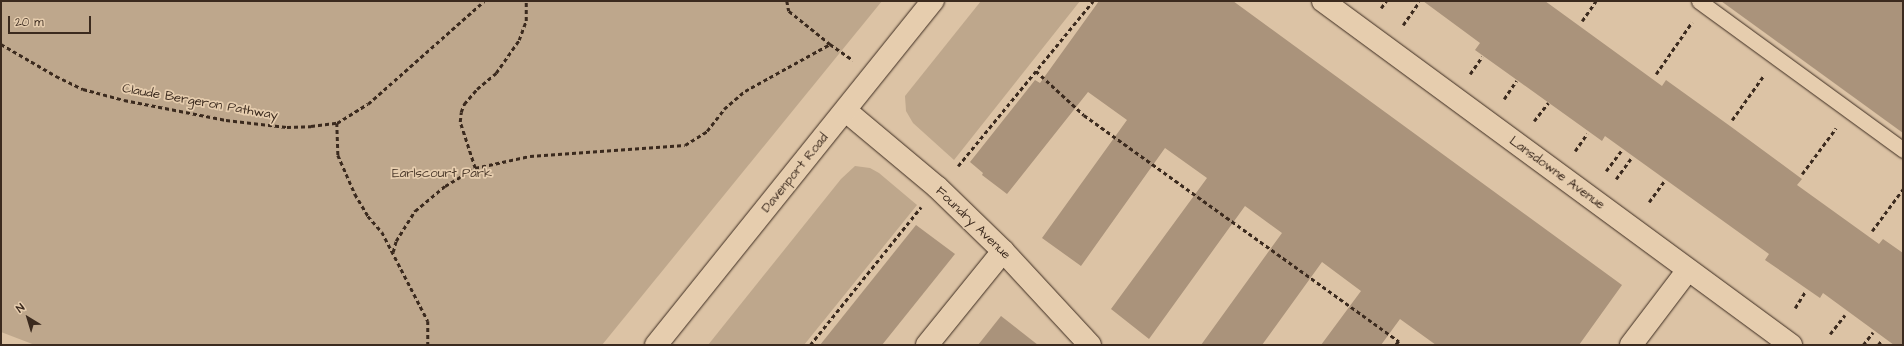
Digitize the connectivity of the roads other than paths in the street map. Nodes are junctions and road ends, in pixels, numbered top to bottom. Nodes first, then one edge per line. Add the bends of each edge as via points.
1 (933, 1) edge
2 (1323, 1) edge
3 (1702, 3) edge
4 (846, 111) junction
5 (1903, 150) edge
6 (1002, 251) junction
7 (1688, 270) junction
8 (656, 345) edge
9 (927, 345) edge
10 (1090, 345) edge
11 (1631, 345) edge
12 (1791, 345) edge

1 - 4 street, Davenport Road
2 - 7 street, Lansdowne Avenue
3 - 5 lane
4 - 6 street, Foundry Avenue via 936,188
4 - 8 street, Davenport Road
6 - 9 street
6 - 10 street, Foundry Avenue
7 - 11 street
7 - 12 street, Lansdowne Avenue

